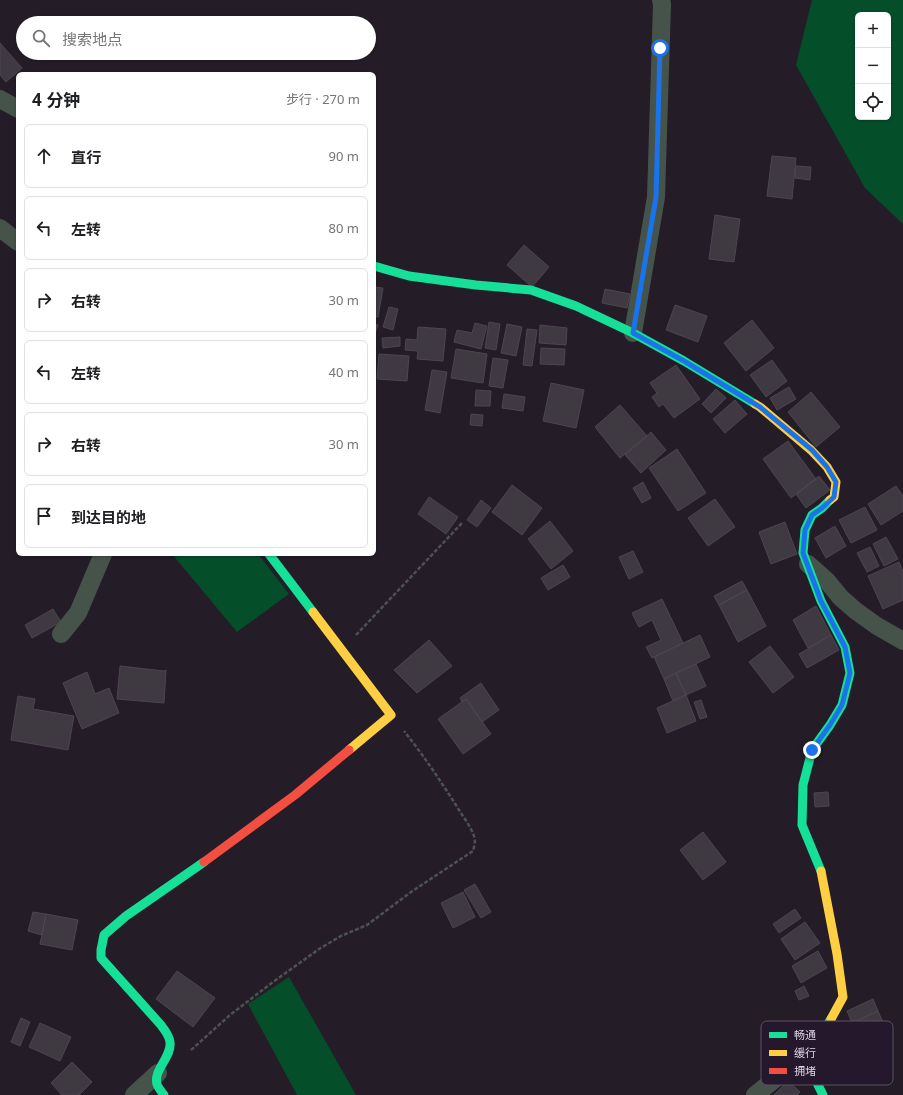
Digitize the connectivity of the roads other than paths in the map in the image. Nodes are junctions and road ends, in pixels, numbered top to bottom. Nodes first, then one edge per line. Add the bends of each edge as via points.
1 (660, 0) edge
2 (0, 99) edge
3 (16, 108) edge
4 (0, 228) edge
5 (16, 240) edge
6 (376, 267) edge
7 (633, 333) junction
8 (102, 556) edge
9 (271, 556) edge
10 (808, 564) junction
11 (61, 634) dead end
12 (903, 641) edge
13 (829, 1021) edge
14 (158, 1073) junction
15 (768, 1085) edge
16 (818, 1085) edge
17 (134, 1095) edge
18 (164, 1095) edge
19 (755, 1095) edge
20 (823, 1095) edge

1 - 7 street via 662,4 656,197
2 - 3 street
4 - 5 street
6 - 7 street via 409,276 531,290 576,306
7 - 10 street via 760,407 812,450 827,467 836,482 834,497 812,515 805,530 803,553
8 - 11 street via 78,613
9 - 14 street via 391,715 295,795 126,916 104,935 101,958 168,1036 170,1046
10 - 12 street via 856,611
10 - 13 street via 821,601 845,647 850,673 842,705 812,750 803,785 802,825 820,871 843,997
14 - 17 street
14 - 18 street via 158,1086
15 - 19 street
16 - 20 street

